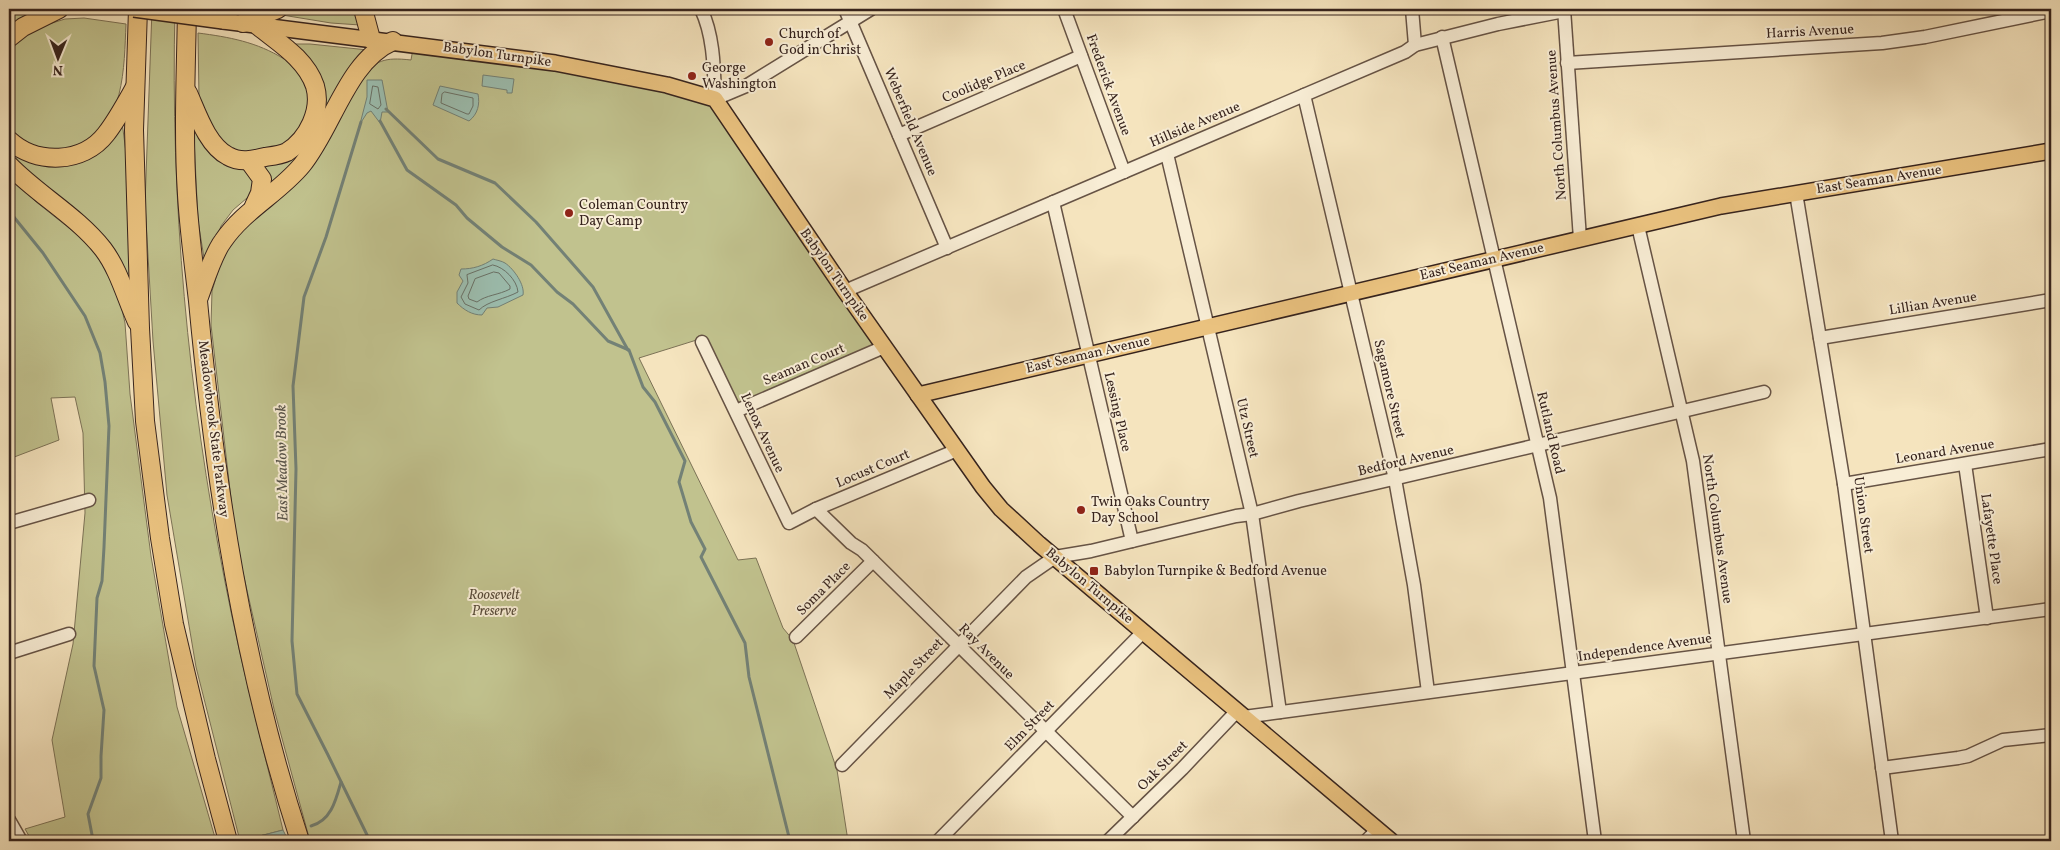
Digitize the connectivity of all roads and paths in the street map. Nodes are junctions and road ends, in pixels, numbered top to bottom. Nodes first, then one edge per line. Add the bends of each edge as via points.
1 (59, 9) edge
2 (134, 9) edge
3 (138, 9) edge
4 (187, 9) edge
5 (278, 9) edge
6 (363, 9) edge
7 (701, 9) edge
8 (845, 9) edge
9 (871, 9) edge
10 (1412, 9) edge
11 (1067, 10) edge
12 (1564, 10) edge
13 (2051, 11) edge
14 (2014, 14) edge
15 (850, 22) junction
16 (250, 24) junction
17 (1442, 37) junction
18 (9, 38) edge
19 (371, 39) junction
20 (393, 41) junction
21 (1415, 45) junction
22 (1082, 56) junction
23 (1567, 63) junction
24 (136, 87) junction
25 (186, 88) junction
26 (1304, 95) junction
27 (714, 99) junction
28 (899, 135) junction
29 (9, 140) edge
30 (2051, 151) edge
31 (1167, 154) junction
32 (249, 162) junction
33 (9, 164) edge
34 (1124, 172) junction
35 (1796, 193) junction
36 (1053, 202) junction
37 (254, 206) junction
38 (1638, 226) junction
39 (1580, 239) junction
40 (947, 248) junction
41 (1494, 259) junction
42 (845, 291) junction
43 (1351, 293) junction
44 (198, 300) junction
45 (2051, 300) edge
46 (1208, 327) junction
47 (140, 328) junction
48 (1820, 338) junction
49 (702, 342) dead end
50 (884, 347) junction
51 (1088, 354) junction
52 (1764, 392) dead end
53 (918, 395) junction
54 (736, 411) junction
55 (1681, 412) junction
56 (1538, 446) junction
57 (2051, 449) edge
58 (957, 450) junction
59 (1965, 464) junction
60 (1394, 479) junction
61 (1844, 484) junction
62 (89, 500) dead end
63 (816, 509) junction
64 (1252, 514) junction
65 (802, 517) joint
66 (9, 523) edge
67 (1132, 540) junction
68 (1055, 557) junction
69 (873, 562) junction
70 (2051, 609) edge
71 (1986, 618) junction
72 (1143, 632) junction
73 (69, 634) dead end
74 (1864, 634) junction
75 (796, 637) dead end
76 (958, 645) junction
77 (9, 653) edge
78 (1719, 654) junction
79 (1573, 673) junction
80 (1428, 692) junction
81 (1280, 712) junction
82 (1240, 714) junction
83 (1046, 732) junction
84 (2051, 735) edge
85 (842, 765) dead end
86 (1882, 768) junction
87 (1133, 817) junction
88 (9, 820) edge
89 (1377, 830) junction
90 (21, 841) edge
91 (228, 841) edge
92 (300, 841) edge
93 (938, 841) edge
94 (1108, 841) edge
95 (1366, 841) edge
96 (1391, 841) edge
97 (1595, 841) edge
98 (1744, 841) edge
99 (1892, 841) edge

1 - 18 highway
2 - 16 main road, Babylon Turnpike, bridge
3 - 24 highway
4 - 25 highway, Meadowbrook State Parkway
5 - 16 highway
6 - 19 highway
7 - 27 street via 707,21 714,60
8 - 15 street, Weberfield Avenue
9 - 15 street
10 - 21 street
11 - 22 street, Frederick Avenue
12 - 17 street, Hillside Avenue
12 - 23 street, North Columbus Avenue
13 - 14 street, Harris Avenue
14 - 23 street, Harris Avenue via 1925,37 1882,43
15 - 27 street via 746,86
15 - 28 street, Weberfield Avenue
16 - 19 main road, Babylon Turnpike
16 - 32 highway via 289,50 304,65 316,92 315,114 299,142 286,152
17 - 21 street, Hillside Avenue
17 - 41 street, Rutland Road
19 - 20 main road, Babylon Turnpike
20 - 27 main road, Babylon Turnpike via 555,63 667,85
20 - 37 highway via 360,66 316,146 301,166
21 - 26 street, Hillside Avenue
22 - 28 street, Coolidge Place
22 - 34 street, Frederick Avenue
23 - 39 street, North Columbus Avenue
24 - 29 highway via 106,135 89,150 57,159 34,156
24 - 47 highway via 134,130
25 - 32 highway via 207,136 228,156
25 - 44 highway, Meadowbrook State Parkway via 187,195
26 - 31 street, Hillside Avenue
26 - 43 street, Sagamore Street
27 - 42 main road, Babylon Turnpike
28 - 40 street, Weberfield Avenue
30 - 35 main road, East Seaman Avenue
31 - 34 street, Hillside Avenue
31 - 46 street, Utz Street
32 - 37 highway via 262,179
33 - 47 highway via 103,249
34 - 36 street, Hillside Avenue
35 - 38 main road, East Seaman Avenue via 1720,206
35 - 48 street, Union Street
36 - 40 street, Hillside Avenue
36 - 51 street, Lessing Place
37 - 44 highway via 222,241
38 - 39 main road, East Seaman Avenue
38 - 55 street, North Columbus Avenue
39 - 41 main road, East Seaman Avenue
40 - 42 street, Hillside Avenue
41 - 43 main road, East Seaman Avenue
41 - 56 street, Rutland Road
42 - 50 main road, Babylon Turnpike
43 - 46 main road, East Seaman Avenue
43 - 60 street, Sagamore Street
44 - 92 highway, Meadowbrook State Parkway via 206,384 238,604 270,739
45 - 48 street, Lillian Avenue
46 - 51 main road, East Seaman Avenue
46 - 64 street, Utz Street
47 - 91 highway via 145,421 174,624
48 - 61 street, Union Street
49 - 54 street, Lenox Avenue
50 - 53 main road, Babylon Turnpike
50 - 54 street, Seaman Court
51 - 53 main road, East Seaman Avenue
51 - 67 street, Lessing Place
52 - 55 street, Bedford Avenue
53 - 58 main road, Babylon Turnpike
54 - 65 street, Lenox Avenue via 788,523
55 - 56 street, Bedford Avenue
55 - 78 street, North Columbus Avenue via 1693,461
56 - 60 street, Bedford Avenue
56 - 79 street, Rutland Road via 1550,498
57 - 59 street, Leonard Avenue
58 - 63 street, Locust Court
58 - 68 main road, Babylon Turnpike via 1001,509
59 - 61 street, Leonard Avenue
59 - 71 street, Lafayette Place
60 - 64 street, Bedford Avenue
60 - 80 street, Sagamore Street via 1414,585
61 - 74 street, Union Street
62 - 66 street
63 - 65 street, Locust Court
63 - 69 street, Ray Avenue
64 - 67 street, Bedford Avenue
64 - 81 street, Utz Street
67 - 68 street, Bedford Avenue
68 - 72 main road, Babylon Turnpike
68 - 76 street, Maple Street via 1026,577
69 - 75 street, Soma Place
69 - 76 street, Ray Avenue
70 - 71 street, Independence Avenue
71 - 74 street, Independence Avenue
72 - 82 main road, Babylon Turnpike
72 - 83 street, Elm Street
73 - 77 street
74 - 78 street, Independence Avenue
74 - 86 street, Union Street
76 - 83 street, Ray Avenue
76 - 85 street, Maple Street
78 - 79 street, Independence Avenue
78 - 98 street, North Columbus Avenue
79 - 80 street, Independence Avenue
79 - 97 street, Rutland Road
80 - 81 street, Independence Avenue
81 - 82 street, Independence Avenue
82 - 87 street, Oak Street
82 - 89 main road, Babylon Turnpike
83 - 87 street, Ray Avenue
83 - 93 street, Elm Street
84 - 86 street via 2003,740 1958,758
86 - 99 street, Union Street
87 - 94 street, Oak Street
88 - 90 street
89 - 95 street
89 - 96 main road, Babylon Turnpike

